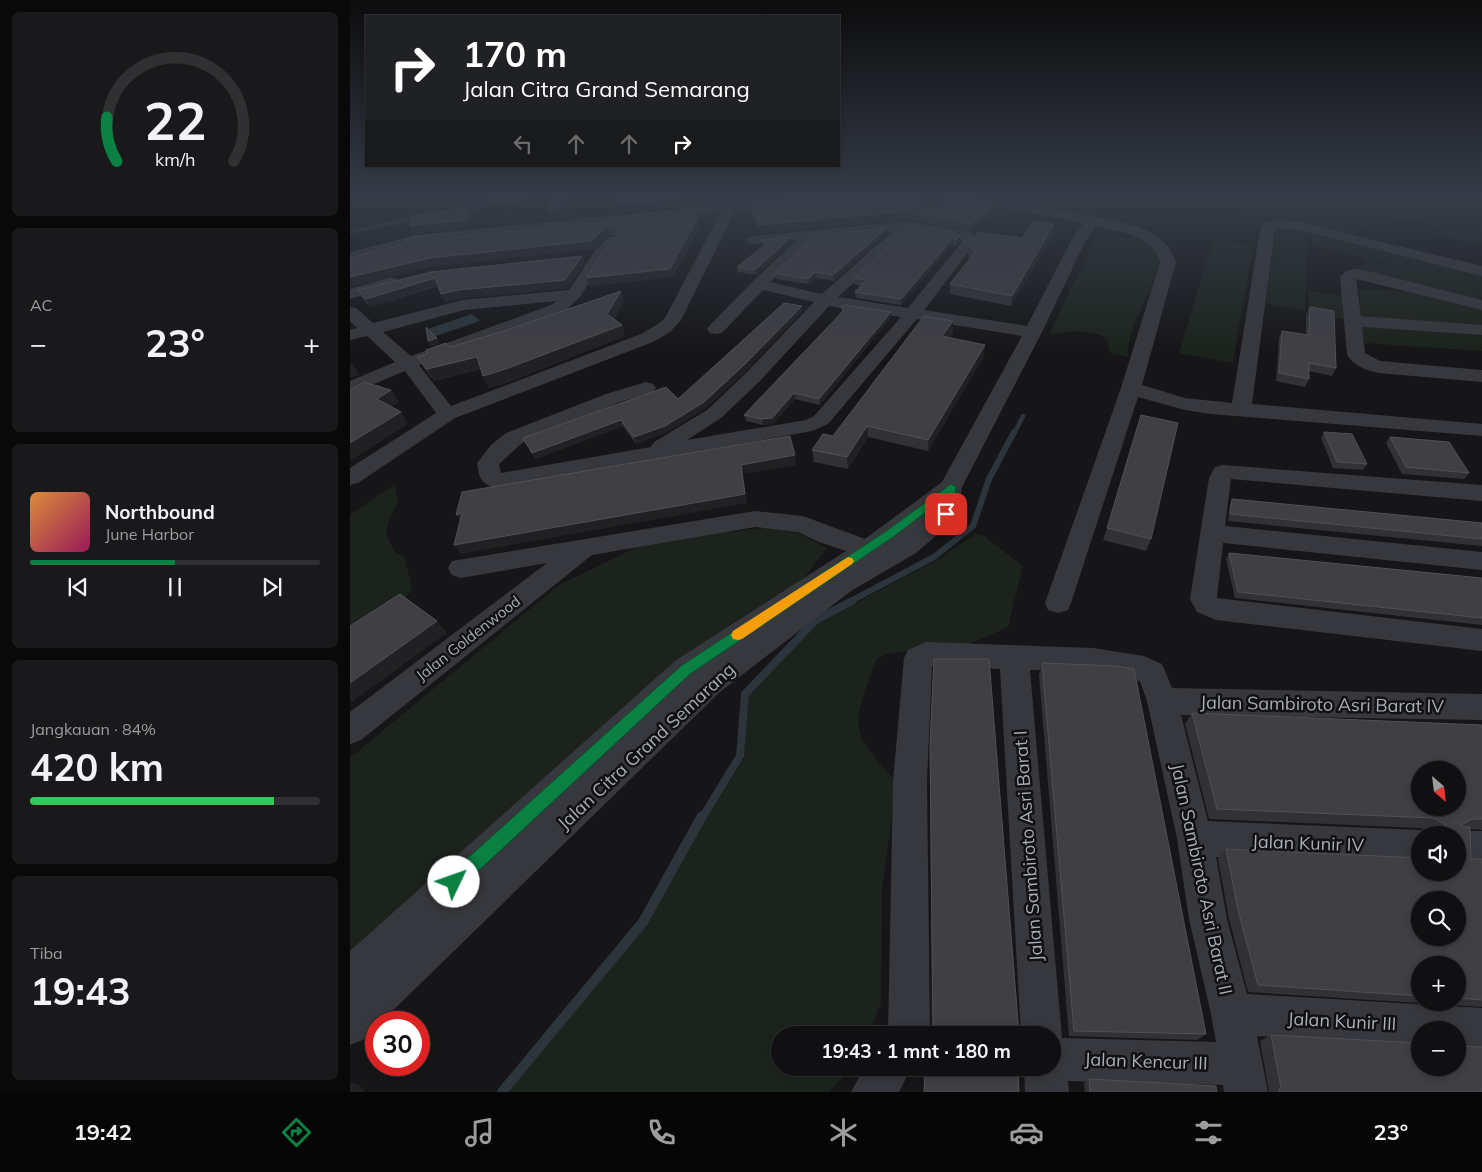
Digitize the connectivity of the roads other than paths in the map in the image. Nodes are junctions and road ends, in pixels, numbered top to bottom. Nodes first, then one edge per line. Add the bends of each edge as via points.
1 (378, 249) edge
2 (605, 249) edge
3 (708, 249) edge
4 (796, 249) edge
5 (881, 249) edge
6 (963, 249) edge
7 (1074, 249) edge
8 (1162, 249) edge
9 (1264, 249) edge
10 (1390, 249) edge
11 (600, 255) junction
12 (350, 256) edge
13 (580, 257) edge
14 (1482, 271) edge
15 (406, 279) edge
16 (759, 284) junction
17 (350, 294) edge
18 (574, 294) junction
19 (825, 300) junction
20 (1482, 305) edge
21 (350, 312) edge
22 (913, 313) junction
23 (1353, 321) junction
24 (368, 329) junction
25 (716, 330) dead end
26 (1482, 330) edge
27 (1033, 332) junction
28 (350, 335) edge
29 (408, 363) junction
30 (1482, 376) edge
31 (350, 388) edge
32 (646, 388) dead end
33 (1131, 388) junction
34 (1241, 409) junction
35 (448, 414) junction
36 (1482, 430) edge
37 (651, 454) junction
38 (350, 478) edge
39 (951, 487) junction
40 (1482, 493) edge
41 (1212, 533) junction
42 (586, 546) junction
43 (867, 549) junction
44 (1482, 561) edge
45 (460, 568) dead end
46 (836, 579) junction
47 (1058, 603) dead end
48 (1482, 640) edge
49 (1014, 657) junction
50 (1155, 685) junction
51 (1482, 707) edge
52 (350, 730) edge
53 (1195, 838) junction
54 (1411, 848) edge
55 (1466, 849) edge
56 (1482, 849) edge
57 (350, 978) edge
58 (1232, 1014) junction
59 (350, 1024) edge
60 (909, 1026) edge
61 (1041, 1026) edge
62 (1482, 1029) edge
63 (1061, 1060) edge
64 (883, 1076) edge
65 (1046, 1076) edge
66 (1243, 1078) edge
67 (873, 1092) edge
68 (1047, 1092) edge

1 - 12 street
2 - 11 street
3 - 35 street via 672,320 664,328 647,338
4 - 16 street
5 - 19 street
6 - 22 street
7 - 27 street
8 - 33 street via 1167,254 1168,262
9 - 34 street
10 - 14 street
11 - 13 street
11 - 18 street
15 - 17 street
16 - 19 street
16 - 25 street
18 - 24 street via 463,305
18 - 29 street via 557,309
19 - 22 street
19 - 37 street via 714,414
20 - 23 street via 1352,274 1348,283
21 - 24 street
22 - 27 street
22 - 37 street via 821,420 812,425
23 - 26 street
23 - 30 street via 1356,355 1368,364
24 - 28 street
24 - 29 street
27 - 39 street
29 - 31 street
29 - 35 street
32 - 37 street via 514,438 488,463 488,470 496,481
33 - 34 street via 1192,407
33 - 47 street
34 - 36 street
35 - 38 street
39 - 43 street, Jalan Citra Grand Semarang
39 - 46 street, Jalan Citra Grand Semarang via 946,514 932,527 906,547
40 - 41 street via 1229,471 1223,472 1220,478
41 - 44 street
41 - 48 street via 1203,599 1216,609
42 - 43 street, Jalan Goldenwood via 755,519 803,524
42 - 45 street, Jalan Goldenwood
42 - 52 street, Jalan Goldenwood
43 - 46 street, Jalan Citra Grand Semarang
46 - 57 street, Jalan Citra Grand Semarang via 685,670
46 - 59 street, Jalan Citra Grand Semarang via 709,683
49 - 50 street, Jalan Sambiroto Asri Barat IV via 1093,660
49 - 60 street, Jalan Sambiroto Asri Barat IV via 926,654 919,656 917,661 910,782
49 - 61 street, Jalan Sambiroto Asri Barat I
50 - 51 street, Jalan Sambiroto Asri Barat IV
50 - 53 street, Jalan Sambiroto Asri Barat II
53 - 54 street, Jalan Kunir IV
53 - 58 street, Jalan Sambiroto Asri Barat II via 1208,919
55 - 56 street
58 - 62 street, Jalan Kunir III
58 - 66 street, Jalan Sambiroto Asri Barat II
63 - 66 street, Jalan Kencur III
64 - 67 street
65 - 68 street

